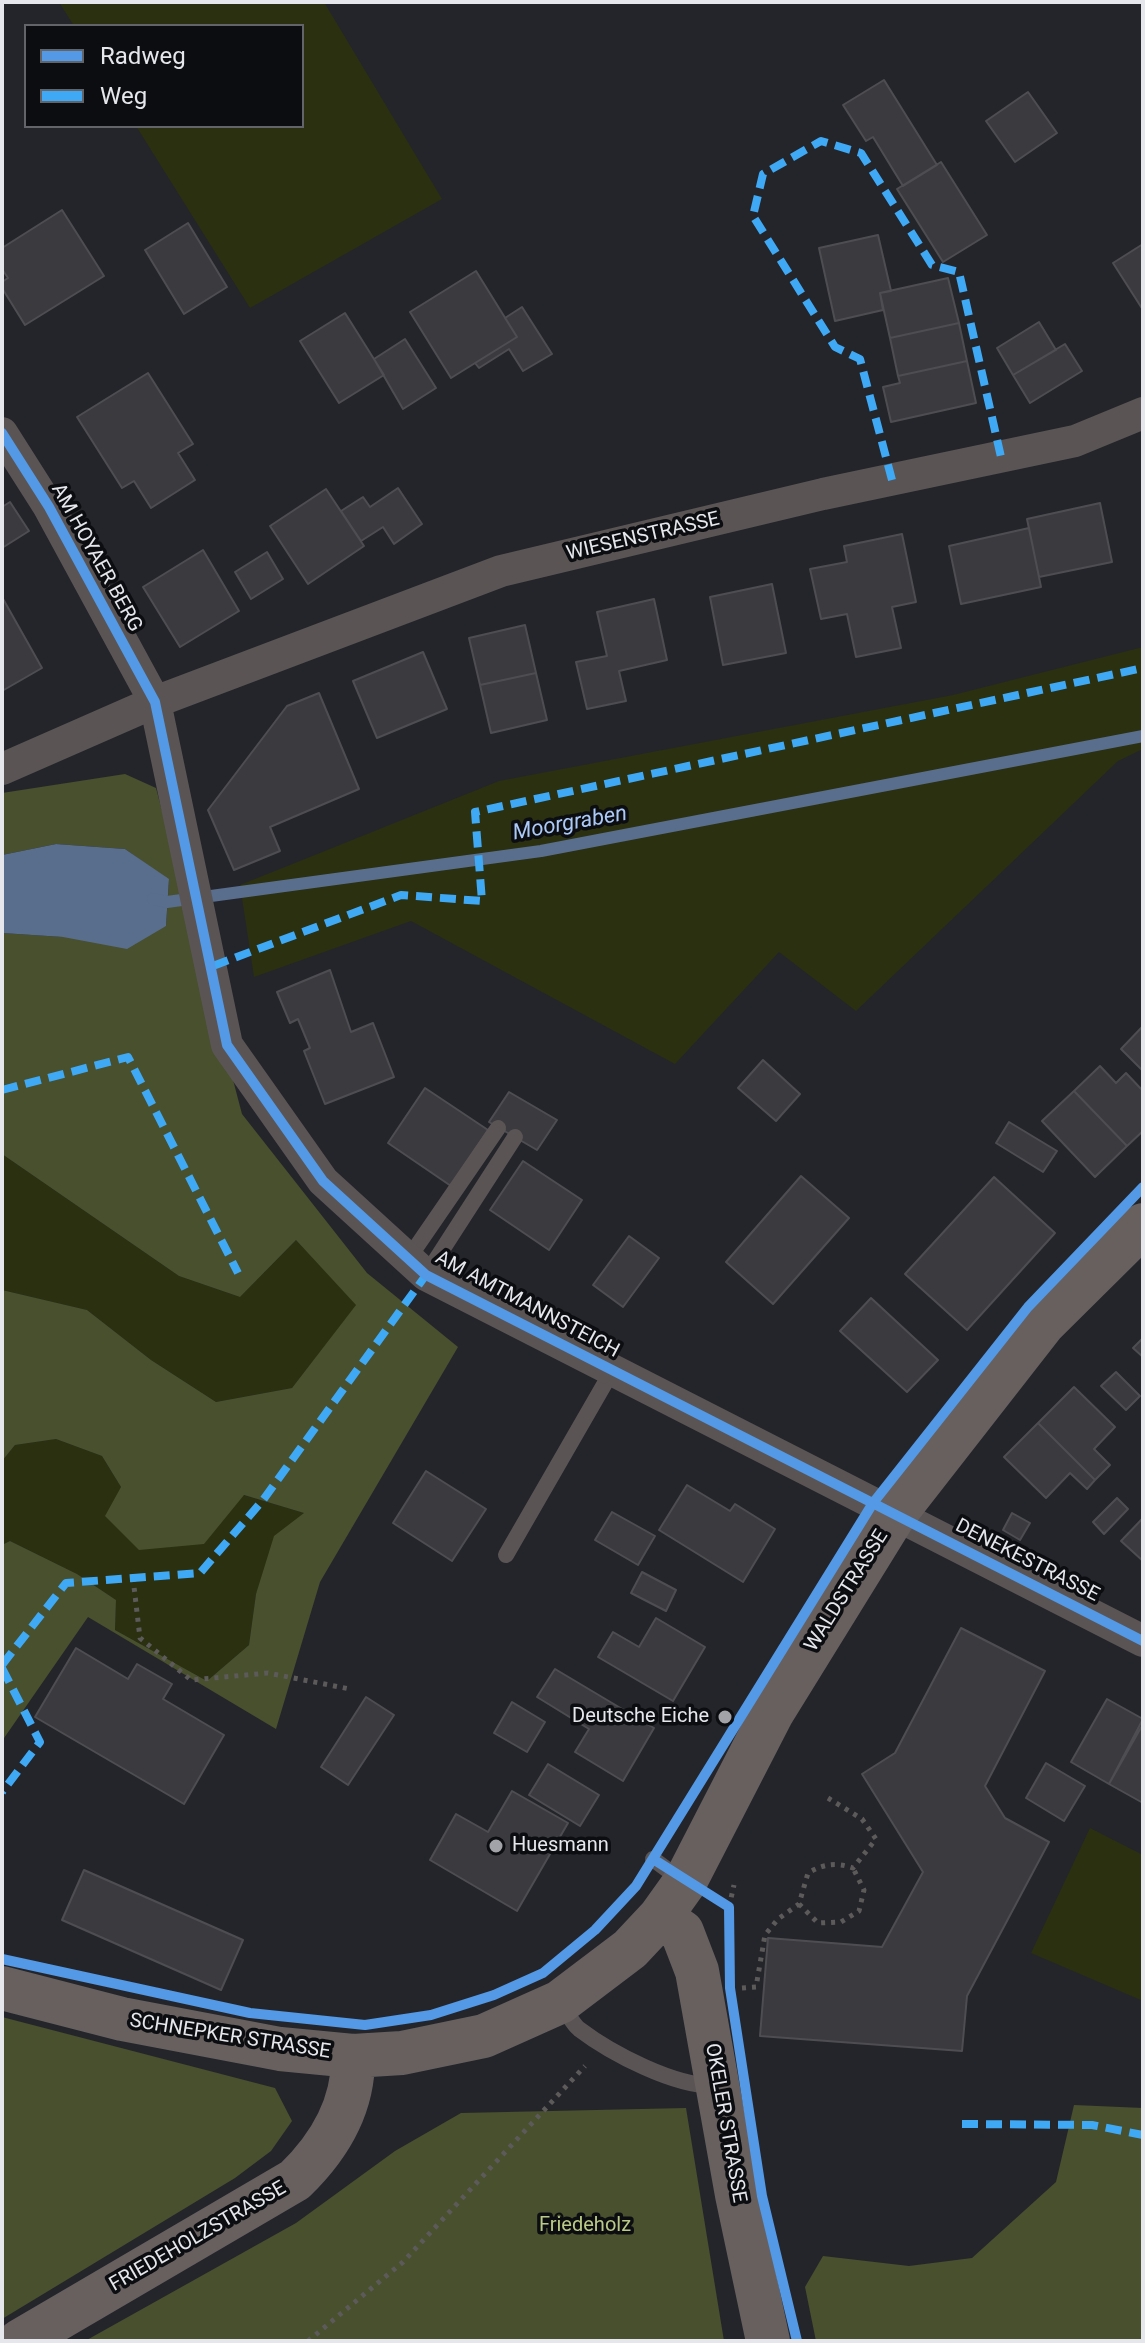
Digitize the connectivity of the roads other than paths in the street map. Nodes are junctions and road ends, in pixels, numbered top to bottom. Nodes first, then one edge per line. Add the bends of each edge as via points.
1 (1143, 413) edge
2 (2, 433) edge
3 (155, 702) junction
4 (2, 769) edge
5 (498, 1128) dead end
6 (515, 1137) dead end
7 (1143, 1225) edge
8 (417, 1267) junction
9 (612, 1371) junction
10 (895, 1514) junction
11 (506, 1555) dead end
12 (1143, 1641) edge
13 (666, 1886) junction
14 (2, 1988) edge
15 (560, 2002) junction
16 (353, 2056) junction
17 (718, 2086) junction
18 (20, 2341) edge
19 (768, 2341) edge

1 - 3 street, WIESENSTRASSE via 1075,441 501,571
2 - 3 street, AM HOYAER BERG via 49,507
3 - 4 street, WIESENSTRASSE
3 - 8 street, AM AMTMANNSTEICH via 227,1045 323,1181
5 - 8 lane
6 - 8 lane
7 - 10 main road, WALDSTRASSE via 1044,1323
8 - 9 street, AM AMTMANNSTEICH
9 - 10 street, AM AMTMANNSTEICH
9 - 11 lane
10 - 12 street, DENEKESTRASSE
10 - 13 main road, WALDSTRASSE
13 - 15 main road, SCHNEPKER STRASSE via 630,1949
13 - 17 main road, OKELER STRASSE via 697,1971
14 - 16 main road, SCHNEPKER STRASSE via 136,2022 280,2049
15 - 16 main road, SCHNEPKER STRASSE via 484,2036 402,2053
15 - 17 lane via 577,2027 605,2044 681,2083
16 - 18 main road, FRIEDEHOLZSTRASSE via 354,2084 335,2130 295,2180
17 - 19 main road, OKELER STRASSE

